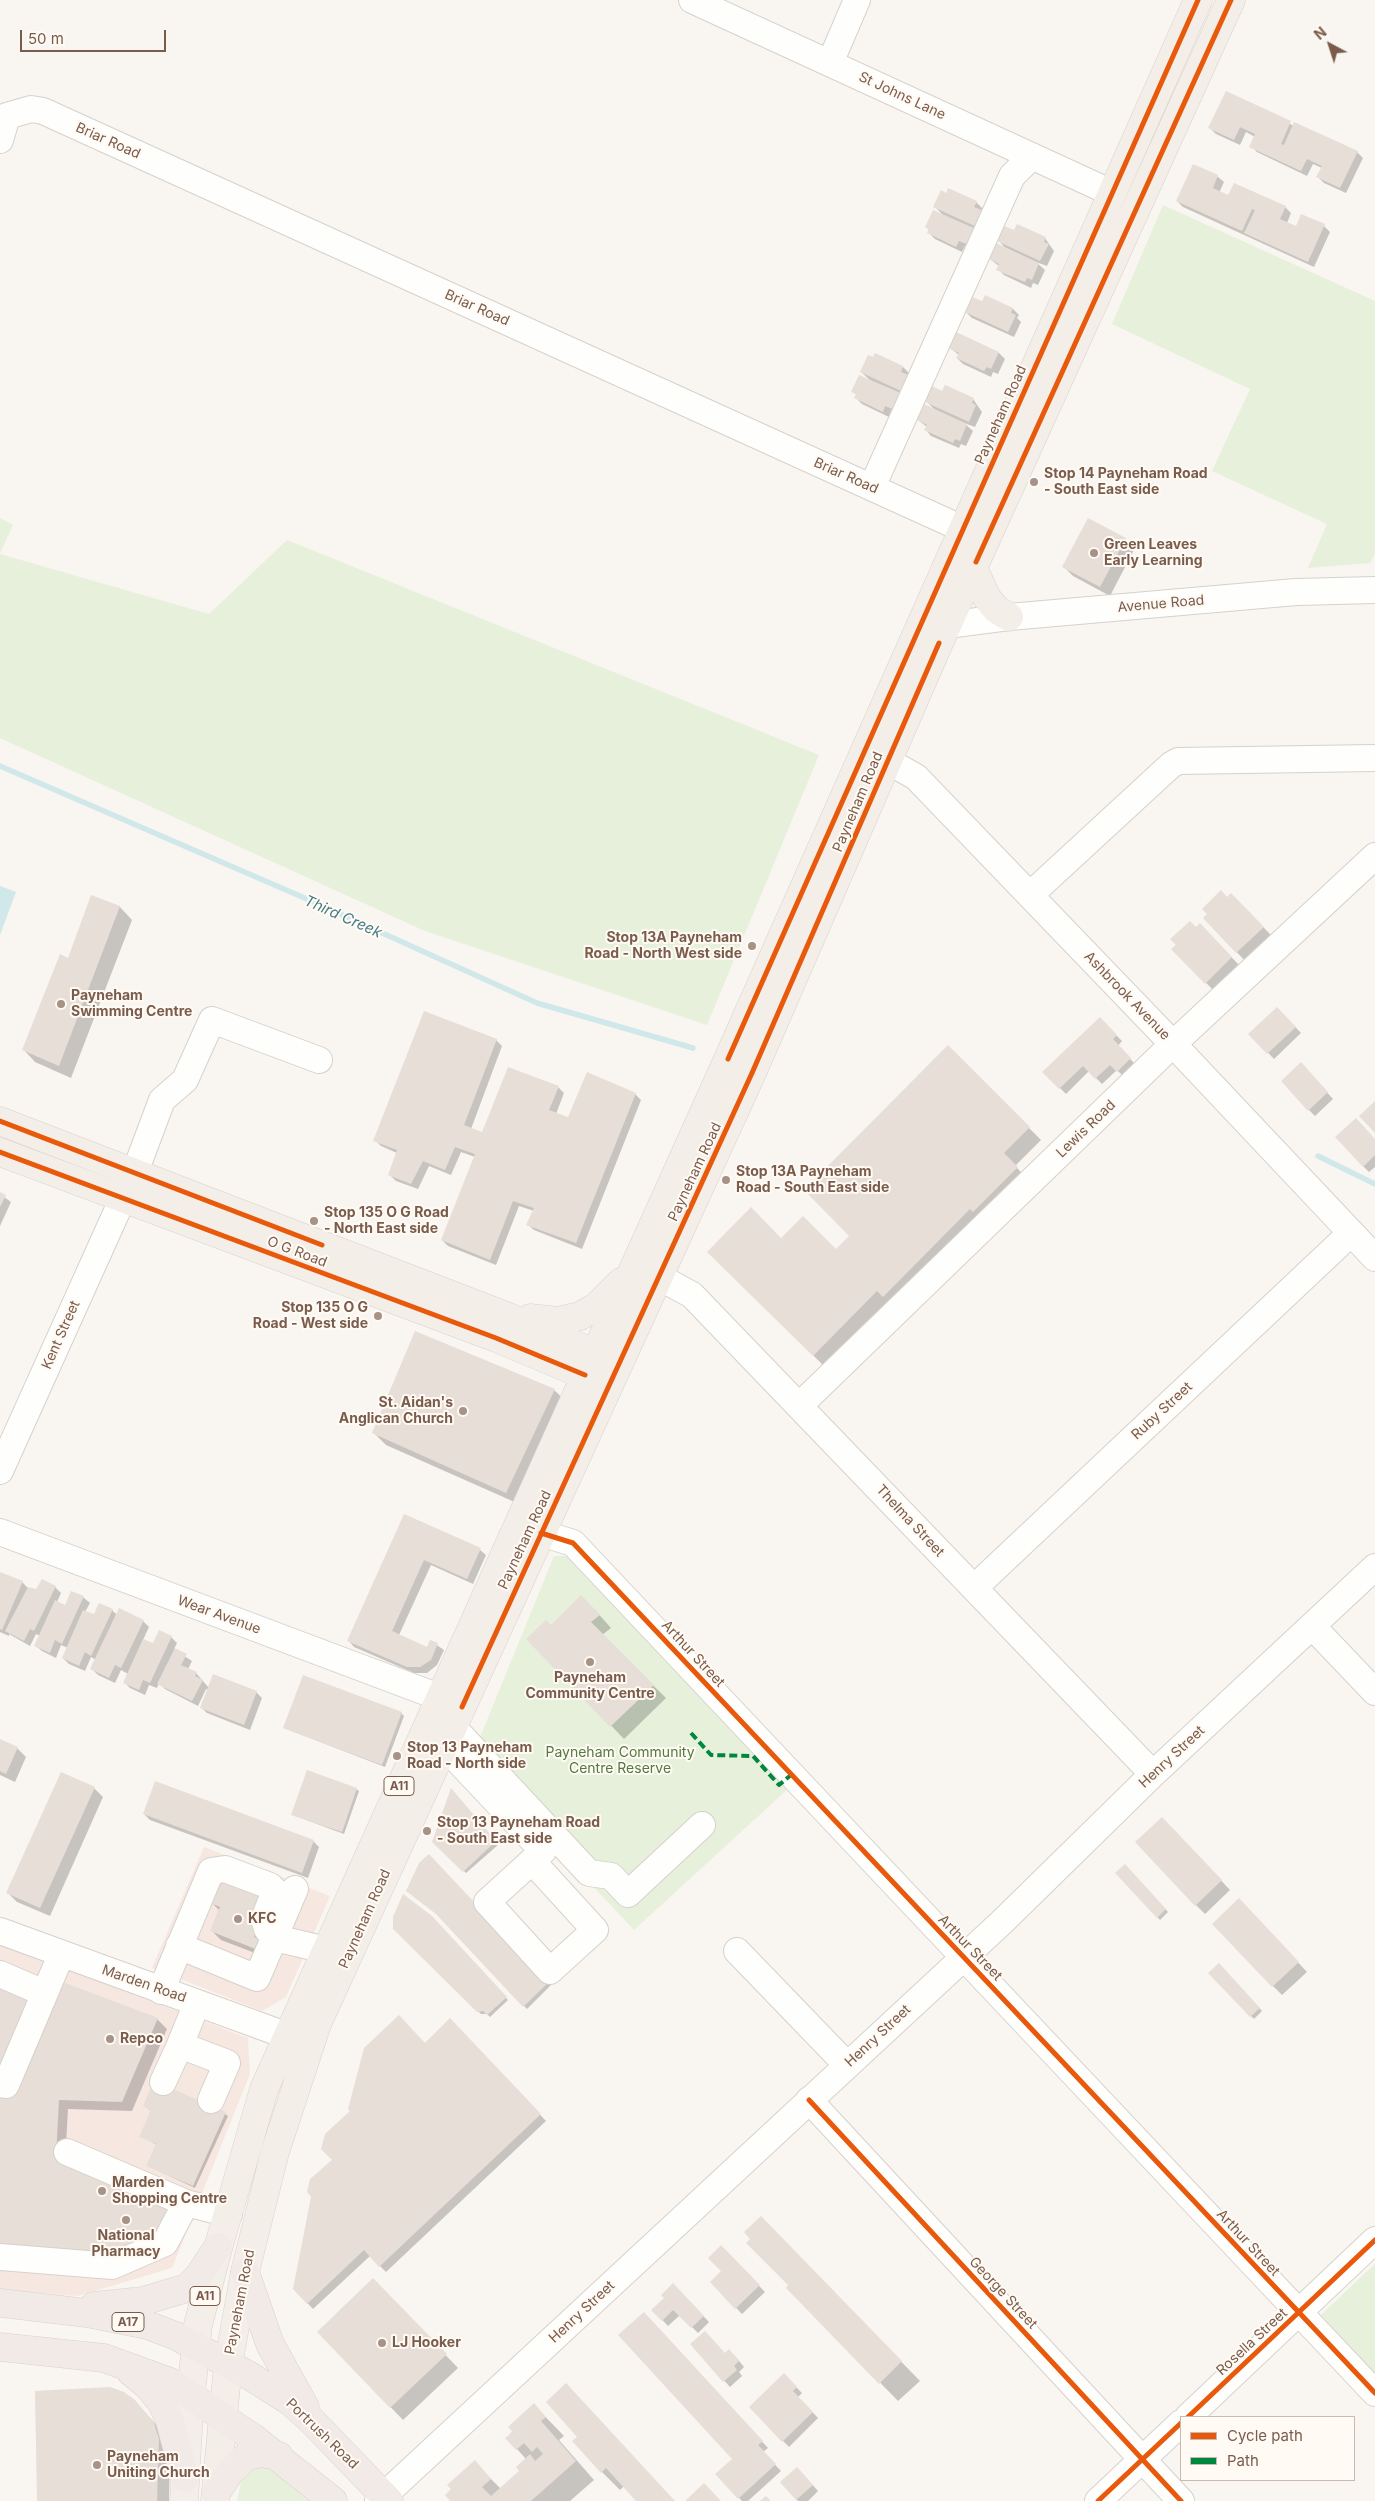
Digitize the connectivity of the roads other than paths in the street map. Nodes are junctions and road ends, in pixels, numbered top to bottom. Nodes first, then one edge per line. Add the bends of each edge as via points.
1 (692, 0) edge
2 (857, 0) edge
3 (1198, 0) edge
4 (1232, 0) edge
5 (830, 63) junction
6 (2, 118) edge
7 (1032, 156) junction
8 (1112, 193) junction
9 (1036, 430) junction
10 (992, 465) junction
11 (872, 487) junction
12 (963, 529) junction
13 (973, 568) junction
14 (938, 585) junction
15 (1375, 590) edge
16 (1009, 617) junction
17 (947, 625) junction
18 (902, 668) junction
19 (1375, 758) edge
20 (875, 759) junction
21 (1375, 856) edge
22 (1030, 896) junction
23 (1173, 1044) junction
24 (319, 1060) dead end
25 (0, 1121) edge
26 (0, 1152) edge
27 (135, 1172) junction
28 (123, 1198) junction
29 (1351, 1233) junction
30 (1375, 1258) edge
31 (633, 1271) junction
32 (659, 1277) junction
33 (509, 1317) junction
34 (602, 1370) junction
35 (800, 1405) junction
36 (0, 1471) edge
37 (0, 1532) edge
38 (541, 1533) junction
39 (1375, 1567) edge
40 (974, 1588) junction
41 (1312, 1626) junction
42 (1375, 1692) edge
43 (439, 1697) junction
44 (449, 1736) junction
45 (1153, 1774) junction
46 (702, 1825) dead end
47 (532, 1861) dead end
48 (295, 1889) dead end
49 (0, 1930) edge
50 (275, 1938) junction
51 (179, 1946) junction
52 (326, 1950) junction
53 (737, 1951) dead end
54 (61, 1955) junction
55 (963, 1958) junction
56 (0, 1974) edge
57 (161, 1991) junction
58 (44, 1993) junction
59 (197, 2003) junction
60 (288, 2036) junction
61 (180, 2045) junction
62 (847, 2065) junction
63 (163, 2082) dead end
64 (0, 2084) edge
65 (211, 2100) dead end
66 (809, 2100) junction
67 (67, 2152) dead end
68 (186, 2203) junction
69 (228, 2214) junction
70 (1375, 2240) edge
71 (218, 2247) junction
72 (0, 2257) edge
73 (245, 2272) junction
74 (0, 2303) edge
75 (58, 2310) junction
76 (1299, 2313) junction
77 (194, 2346) junction
78 (0, 2347) edge
79 (122, 2364) junction
80 (228, 2364) junction
81 (1375, 2393) edge
82 (190, 2395) junction
83 (1189, 2416) edge
84 (223, 2417) junction
85 (311, 2420) junction
86 (1180, 2424) edge
87 (279, 2456) junction
88 (1142, 2460) junction
89 (184, 2490) edge
90 (216, 2497) edge
91 (384, 2499) edge
92 (333, 2501) edge
93 (1098, 2501) edge
94 (1181, 2501) edge

1 - 5 street, St Johns Lane
2 - 5 street
3 - 8 main road, Payneham Road / A11
4 - 9 main road, Payneham Road / A11
5 - 7 street, St Johns Lane
6 - 11 street, Briar Road via 31,108 42,111
7 - 8 street, St Johns Lane
7 - 11 street via 1012,176
8 - 10 main road, Payneham Road / A11
9 - 10 main road via 1028,426 1012,432
9 - 13 main road, Payneham Road / A11
10 - 12 main road, Payneham Road / A11
11 - 12 street, Briar Road
12 - 14 main road, Payneham Road / A11
13 - 16 main road via 987,598
13 - 17 main road, Payneham Road / A11
14 - 17 main road via 936,594
14 - 18 main road, Payneham Road / A11
15 - 16 street, Avenue Road via 1296,592
16 - 17 street, Avenue Road
17 - 18 main road via 920,641
17 - 20 main road, Payneham Road / A11
18 - 20 main road, Payneham Road / A11
19 - 22 street via 1178,761
20 - 22 street, Ashbrook Avenue via 916,777
20 - 31 main road, Payneham Road / A11
20 - 32 main road, Payneham Road / A11 via 752,1073
21 - 23 street, Lewis Road
22 - 23 street, Ashbrook Avenue
23 - 29 street, Ashbrook Avenue
23 - 35 street, Lewis Road
24 - 27 street via 212,1020 185,1080 162,1100
25 - 27 main road, O G Road
26 - 28 main road, O G Road
27 - 28 main road
27 - 33 main road, O G Road
28 - 34 main road, O G Road via 496,1338
28 - 36 street, Kent Street
29 - 30 street, Ashbrook Avenue
29 - 40 street, Ruby Street
31 - 33 main road via 604,1300 580,1316 558,1321
31 - 34 main road, Payneham Road / A11
32 - 34 main road, Payneham Road / A11
32 - 35 street, Thelma Street via 692,1294
33 - 34 main road, O G Road
34 - 38 main road, Payneham Road / A11
34 - 43 main road, Payneham Road / A11
35 - 40 street, Thelma Street
37 - 43 street, Wear Avenue
38 - 44 main road, Payneham Road / A11
38 - 55 street, Arthur Street via 573,1542
39 - 41 street, Henry Street
40 - 45 street, Thelma Street
41 - 42 street
41 - 45 street, Henry Street
43 - 52 main road, Payneham Road / A11
44 - 46 street via 589,1873 611,1876 628,1894
44 - 47 street via 543,1851
44 - 73 main road, Payneham Road / A11 via 317,2024 275,2152
45 - 55 street, Henry Street
48 - 50 street
49 - 54 street, Marden Road
50 - 51 street via 258,1978
50 - 51 street via 264,1920 275,1891 225,1868 211,1870
50 - 52 street
51 - 57 street
52 - 60 main road, Payneham Road / A11
53 - 62 street
54 - 57 street, Marden Road
54 - 58 street
55 - 62 street, Henry Street
55 - 76 street, Arthur Street
56 - 58 street
57 - 59 street, Marden Road
58 - 64 street via 6,2085
59 - 60 street, Marden Road
59 - 61 street
60 - 69 main road, Payneham Road / A11 via 264,2089
61 - 63 street
61 - 65 street via 226,2063
62 - 66 street, Henry Street
66 - 88 street, George Street
66 - 91 street, Henry Street
67 - 68 street
68 - 69 street
68 - 72 street via 165,2243 112,2266
69 - 71 main road, Payneham Road / A11
70 - 76 street, Rosella Street
71 - 75 highway via 198,2277 182,2290 143,2301
71 - 77 main road, Payneham Road / A11
73 - 80 main road, Payneham Road / A11
73 - 85 highway via 270,2344
74 - 75 highway, A17
75 - 77 highway, A17 via 147,2326
76 - 81 street, Arthur Street
76 - 83 street, Rosella Street
77 - 80 highway, Portrush Road / A17
77 - 82 main road, Payneham Road / A11
78 - 79 highway via 104,2358
79 - 82 highway via 170,2382
79 - 89 highway via 148,2386 162,2404 170,2421
80 - 84 main road, Payneham Road / A11
80 - 85 highway, Portrush Road / A17 via 268,2386
82 - 84 highway
82 - 89 main road, Payneham Road / A11
84 - 87 highway
84 - 90 main road, Payneham Road / A11
85 - 91 highway, Portrush Road / A17
86 - 88 street
87 - 90 highway via 260,2453 246,2456 230,2472
87 - 92 highway
88 - 93 street
88 - 94 street, George Street

